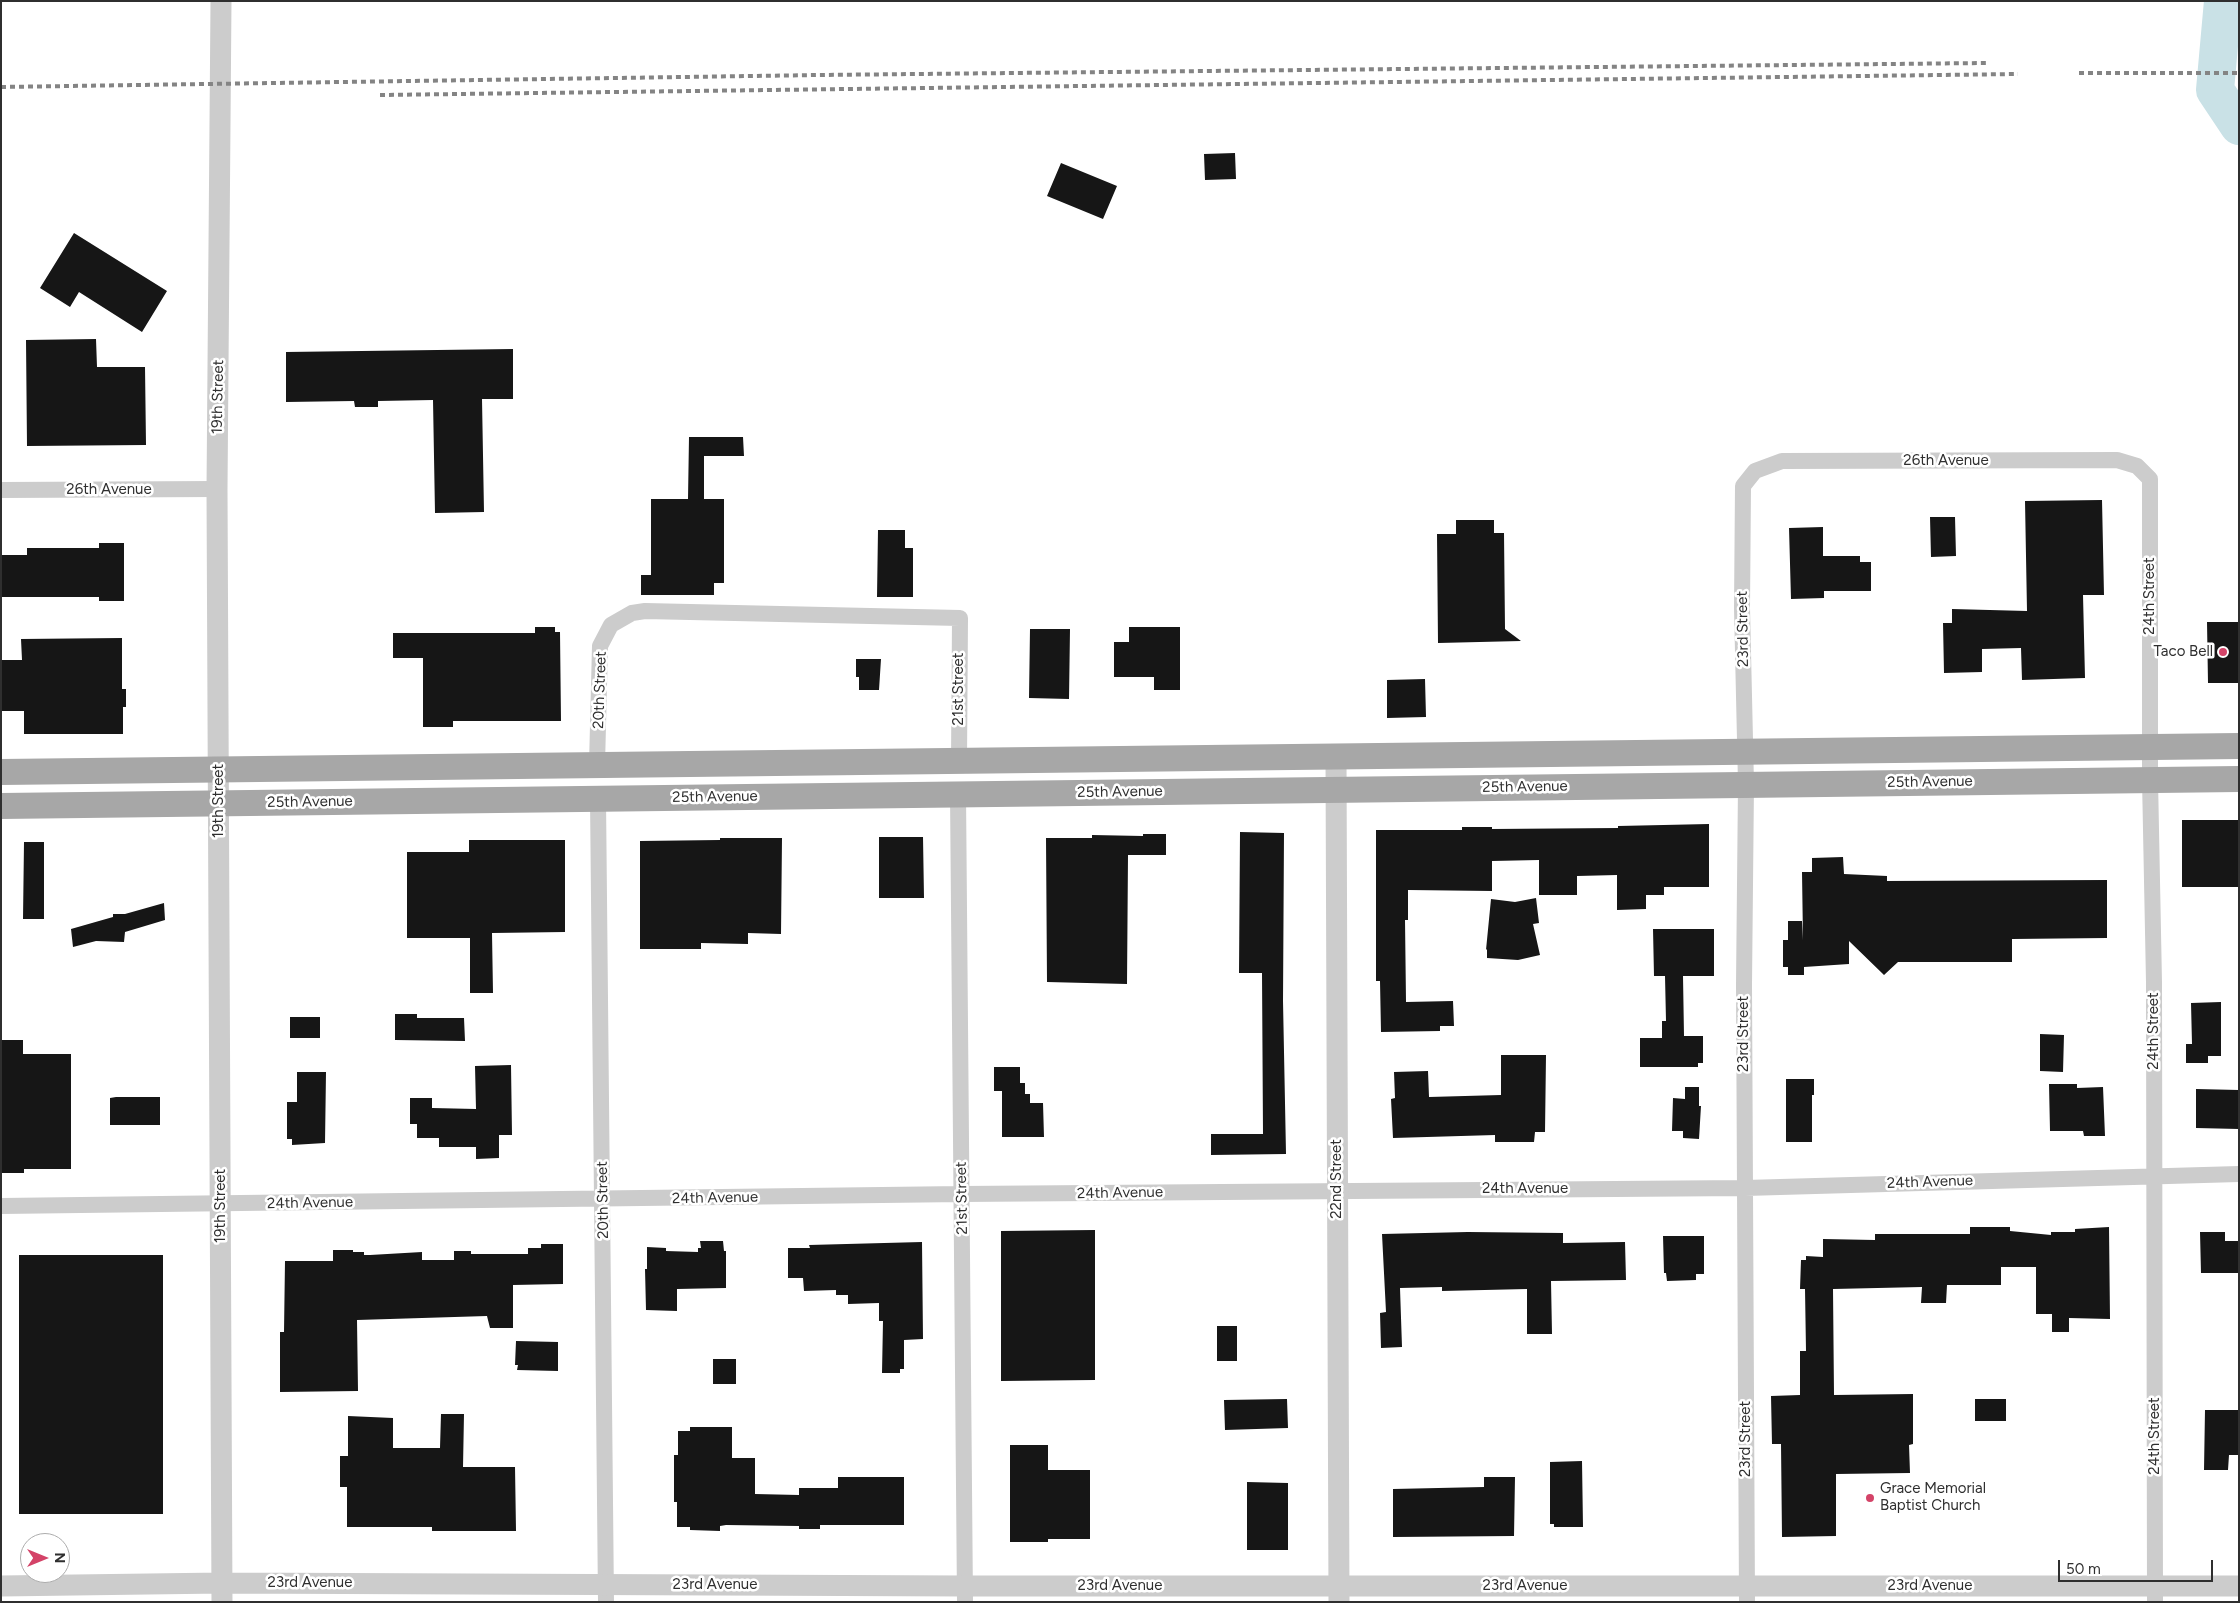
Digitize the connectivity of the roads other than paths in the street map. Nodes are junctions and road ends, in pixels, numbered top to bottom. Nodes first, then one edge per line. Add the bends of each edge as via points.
1 (221, 1) edge
2 (2137, 466) joint
3 (1755, 471) joint
4 (217, 489) junction
5 (1, 490) edge
6 (960, 618) joint
7 (2239, 746) edge
8 (2150, 747) junction
9 (1745, 750) junction
10 (1336, 756) junction
11 (959, 761) junction
12 (598, 765) junction
13 (219, 770) junction
14 (1, 772) edge
15 (2150, 779) junction
16 (2239, 779) edge
17 (1746, 784) junction
18 (1336, 789) junction
19 (958, 793) junction
20 (598, 798) junction
21 (219, 803) junction
22 (1, 806) edge
23 (2239, 1174) edge
24 (2154, 1176) junction
25 (1745, 1188) junction
26 (1338, 1191) junction
27 (962, 1194) junction
28 (603, 1200) junction
29 (221, 1204) junction
30 (1, 1206) edge
31 (1, 1586) edge
32 (2239, 1586) edge
33 (222, 1592) edge
34 (606, 1593) edge
35 (965, 1594) edge
36 (1339, 1594) edge
37 (1747, 1594) edge
38 (2155, 1594) edge

1 - 4 street, 19th Street
2 - 3 street, 26th Avenue via 2117,460 1782,461
2 - 8 street, 24th Street via 2150,479
3 - 9 street, 23rd Street via 1743,486
4 - 5 street, 26th Avenue
4 - 13 street, 19th Street
6 - 11 street, 21st Street
6 - 12 street, 20th Street via 632,613 611,625 600,646
7 - 8 main road
8 - 9 main road
8 - 15 street, 24th Street
9 - 10 main road
9 - 17 street, 23rd Street
10 - 11 main road
10 - 18 street, 22nd Street
11 - 12 main road
12 - 13 main road
13 - 14 main road
13 - 21 street, 19th Street
15 - 16 main road, 25th Avenue
15 - 17 main road, 25th Avenue
15 - 24 street, 24th Street
17 - 18 main road, 25th Avenue
17 - 25 street, 23rd Street
18 - 19 main road, 25th Avenue
18 - 26 street, 22nd Street
19 - 20 main road, 25th Avenue
19 - 27 street, 21st Street
20 - 21 main road, 25th Avenue
20 - 28 street, 20th Street
21 - 22 main road, 25th Avenue
21 - 29 street, 19th Street
23 - 24 street, 24th Avenue
24 - 25 street, 24th Avenue
24 - 38 street, 24th Street
25 - 26 street, 24th Avenue
25 - 37 street, 23rd Street
26 - 27 street, 24th Avenue
26 - 36 street, 22nd Street
27 - 28 street, 24th Avenue
27 - 35 street, 21st Street
28 - 29 street, 24th Avenue
28 - 34 street, 20th Street
29 - 30 street, 24th Avenue
29 - 33 street, 19th Street
31 - 33 street, 23rd Avenue
32 - 38 street, 23rd Avenue
33 - 34 street, 23rd Avenue
34 - 35 street, 23rd Avenue
35 - 36 street, 23rd Avenue
36 - 37 street, 23rd Avenue
37 - 38 street, 23rd Avenue

